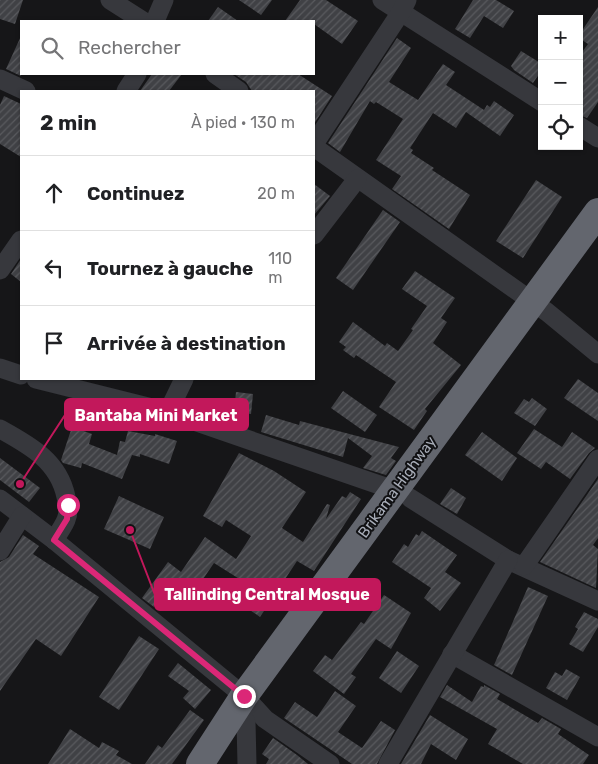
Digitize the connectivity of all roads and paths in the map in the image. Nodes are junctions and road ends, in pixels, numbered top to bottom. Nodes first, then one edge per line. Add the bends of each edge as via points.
1 (110, 0) edge
2 (164, 0) edge
3 (382, 0) edge
4 (404, 6) edge
5 (141, 20) edge
6 (155, 20) edge
7 (136, 75) edge
8 (216, 75) edge
9 (0, 78) edge
10 (24, 90) edge
11 (127, 90) edge
12 (238, 90) edge
13 (538, 99) edge
14 (583, 129) edge
15 (598, 138) edge
16 (315, 144) edge
17 (315, 147) edge
18 (357, 179) junction
19 (598, 212) edge
20 (315, 234) edge
21 (20, 241) edge
22 (598, 242) edge
23 (0, 270) edge
24 (540, 307) junction
25 (598, 354) edge
26 (0, 368) edge
27 (20, 375) edge
28 (40, 380) edge
29 (184, 380) edge
30 (168, 412) junction
31 (0, 429) edge
32 (598, 460) edge
33 (402, 494) junction
34 (0, 499) edge
35 (22, 516) junction
36 (54, 540) junction
37 (0, 551) edge
38 (516, 563) junction
39 (598, 601) edge
40 (452, 654) junction
41 (249, 709) junction
42 (598, 737) edge
43 (200, 764) edge
44 (219, 764) edge
45 (247, 764) edge
46 (330, 764) edge
47 (388, 764) edge

1 - 5 street
2 - 6 street
3 - 4 street
4 - 13 street
4 - 16 street
7 - 11 street
8 - 12 street
9 - 10 street
14 - 15 street
17 - 18 street
18 - 20 street
18 - 24 street
19 - 24 highway, Brikama Highway
21 - 23 street
22 - 24 highway, Brikama Highway
24 - 25 street
24 - 33 highway, Brikama Highway
26 - 27 street
28 - 30 street
29 - 30 street
30 - 33 street
31 - 36 street via 42,456 56,471 64,487 67,519
32 - 38 street
33 - 38 street
33 - 41 highway, Brikama Highway
34 - 35 street
35 - 36 street
35 - 37 street
36 - 41 street
38 - 39 street
38 - 40 street
40 - 42 street
40 - 47 street
41 - 43 highway, Brikama Highway
41 - 44 highway, Brikama Highway
41 - 45 street
41 - 46 street

